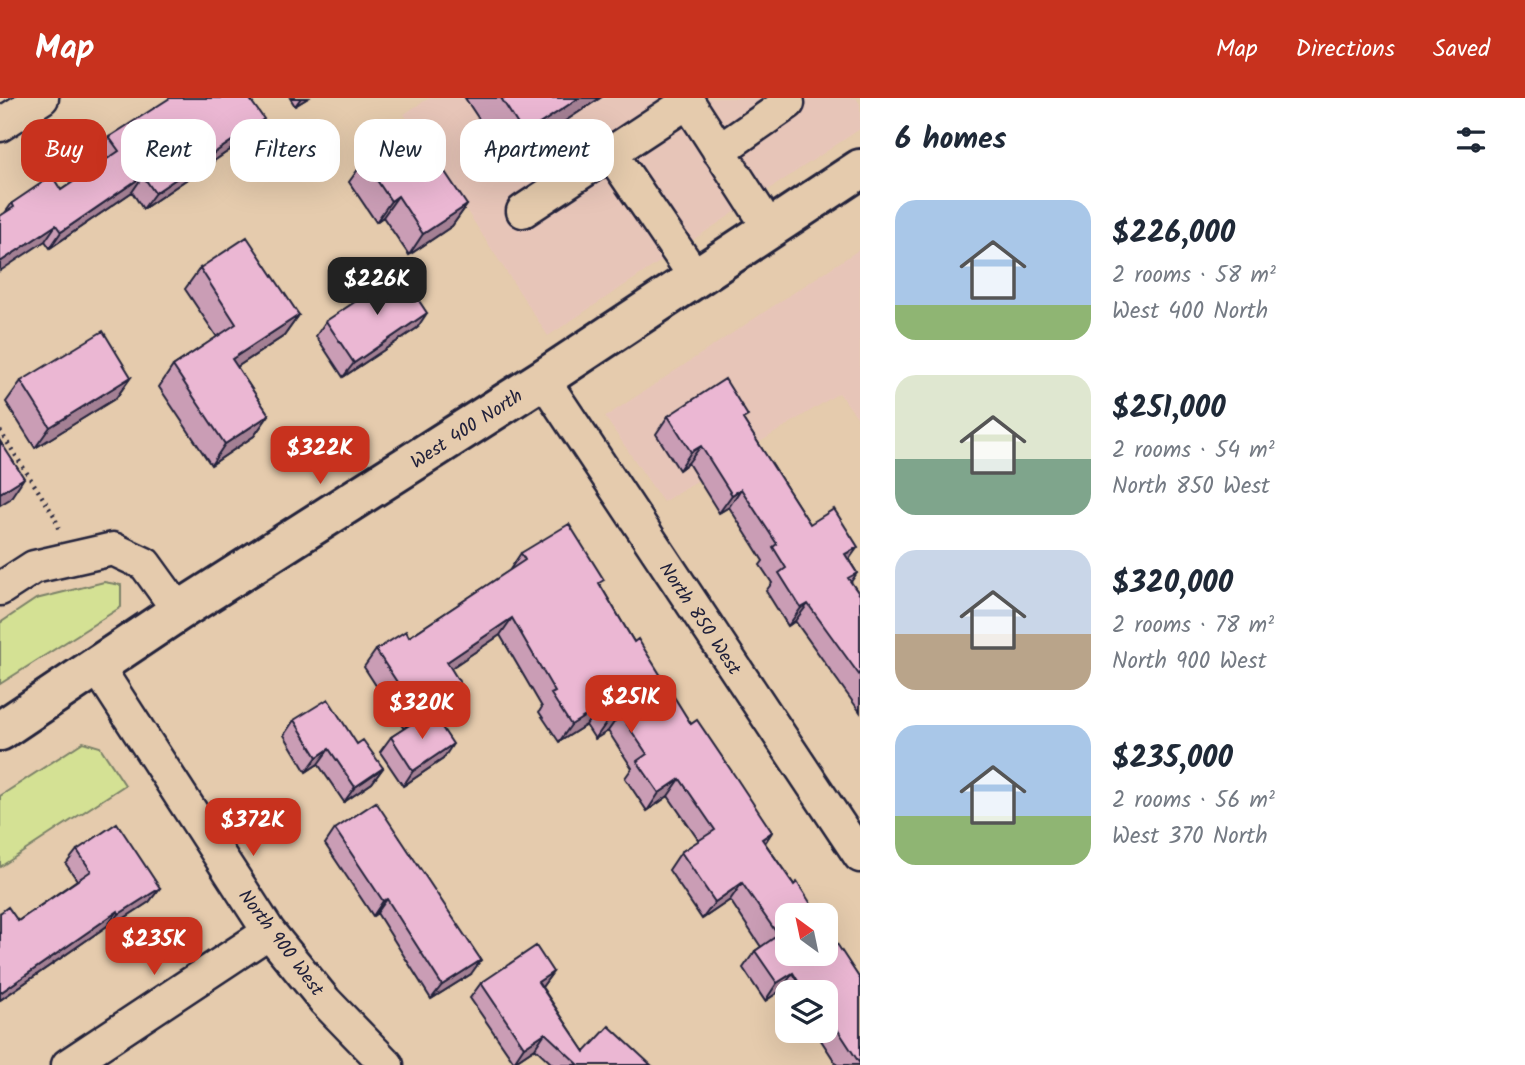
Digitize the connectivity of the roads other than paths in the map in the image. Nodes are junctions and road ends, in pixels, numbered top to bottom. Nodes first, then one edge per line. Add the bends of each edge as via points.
1 (42, 98) edge
2 (785, 98) edge
3 (0, 125) edge
4 (614, 151) edge
5 (719, 151) junction
6 (614, 157) edge
7 (860, 169) edge
8 (567, 182) edge
9 (523, 211) dead end
10 (770, 229) junction
11 (696, 278) junction
12 (543, 379) junction
13 (0, 589) edge
14 (179, 611) junction
15 (98, 668) junction
16 (0, 731) edge
17 (860, 856) edge
18 (269, 932) junction
19 (68, 1065) edge
20 (387, 1065) edge

1 - 3 street
2 - 5 street via 788,103
4 - 5 street via 688,102
5 - 10 street
6 - 11 street
7 - 10 main road, West 400 North
8 - 9 street
10 - 11 main road, West 400 North
11 - 12 main road, West 400 North
12 - 14 main road, West 400 North
12 - 17 street, North 850 West
13 - 14 street via 34,567 113,549 145,564
14 - 15 main road, West 400 North
15 - 16 main road, West 400 North
15 - 18 street, North 900 West
18 - 19 street
18 - 20 street, North 900 West via 325,1001

